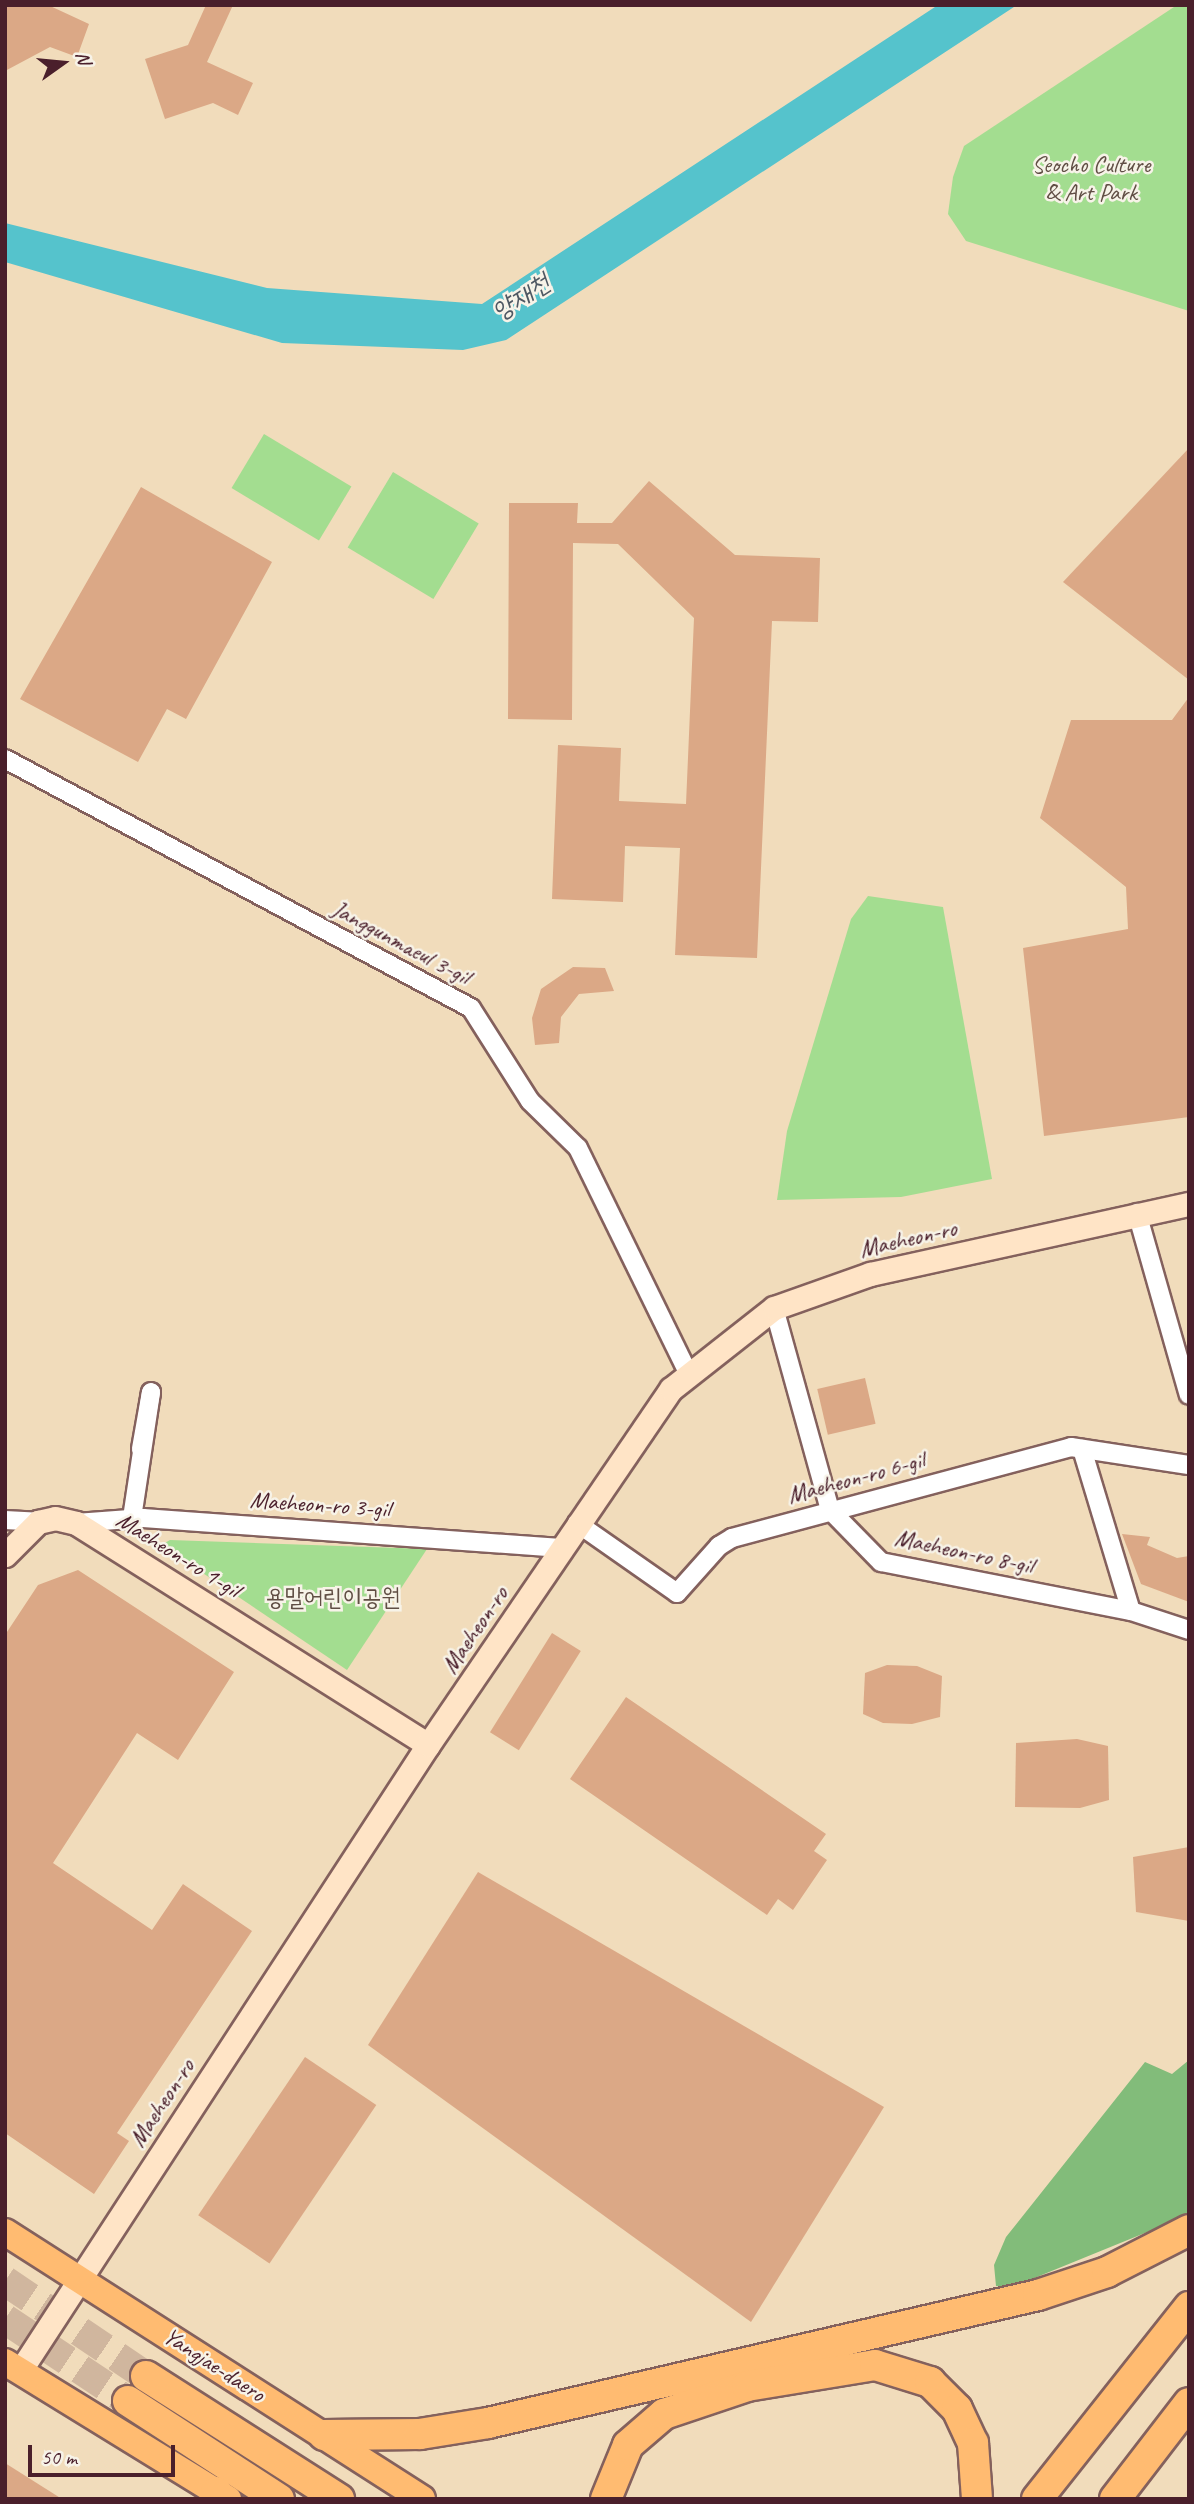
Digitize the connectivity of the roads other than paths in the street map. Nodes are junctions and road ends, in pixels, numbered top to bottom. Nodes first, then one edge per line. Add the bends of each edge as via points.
1 (5, 759) edge
2 (1189, 1203) edge
3 (1138, 1213) junction
4 (774, 1308) junction
5 (688, 1373) junction
6 (150, 1392) dead end
7 (1189, 1395) edge
8 (1082, 1449) junction
9 (1189, 1465) edge
10 (831, 1510) junction
11 (132, 1518) junction
12 (5, 1520) edge
13 (38, 1522) junction
14 (76, 1523) junction
15 (577, 1524) junction
16 (561, 1548) junction
17 (5, 1555) edge
18 (1132, 1611) junction
19 (1189, 1630) edge
20 (428, 1745) junction
21 (1189, 2230) edge
22 (5, 2232) edge
23 (80, 2279) junction
24 (1189, 2307) edge
25 (13, 2367) edge
26 (146, 2376) tunnel mouth
27 (128, 2401) tunnel mouth
28 (1189, 2403) edge
29 (324, 2435) junction
30 (222, 2496) edge
31 (279, 2499) edge
32 (339, 2499) edge
33 (422, 2499) edge
34 (606, 2499) edge
35 (977, 2499) edge
36 (1037, 2499) edge
37 (1115, 2499) edge

1 - 5 street, Janggunmaeul 3-gil via 471,1008 530,1101 578,1147
2 - 3 main road, Maeheon-ro
3 - 4 main road, Maeheon-ro via 870,1274
3 - 7 street
4 - 5 main road, Maeheon-ro
4 - 10 street, Maeheon-ro 8-gil
5 - 15 main road, Maeheon-ro via 671,1389
6 - 11 street
8 - 9 street, Maeheon-ro 6-gil
8 - 10 street, Maeheon-ro 6-gil via 1071,1447
8 - 18 street
10 - 15 street, Maeheon-ro 6-gil via 732,1538 719,1546 677,1593
10 - 18 street, Maeheon-ro 8-gil via 881,1562
11 - 14 street, Maeheon-ro 3-gil
11 - 16 street, Maeheon-ro 3-gil
12 - 13 street
13 - 14 main road via 55,1518
13 - 17 main road
14 - 20 main road, Maeheon-ro 1-gil
15 - 16 main road, Maeheon-ro
16 - 20 main road, Maeheon-ro
18 - 19 street, Maeheon-ro 8-gil
20 - 23 main road, Maeheon-ro
21 - 29 highway via 1107,2272 1025,2298 466,2427 396,2436
22 - 23 main road, Yangjae-daero
23 - 25 main road, Maeheon-ro
23 - 29 main road, Yangjae-daero
24 - 36 highway
25 - 30 main road
26 - 32 highway, Yangjae-daero
27 - 31 highway
28 - 37 highway
29 - 33 main road, Yangjae-daero
34 - 35 highway via 628,2445 664,2414 747,2386 875,2365 930,2382 957,2409 973,2443

